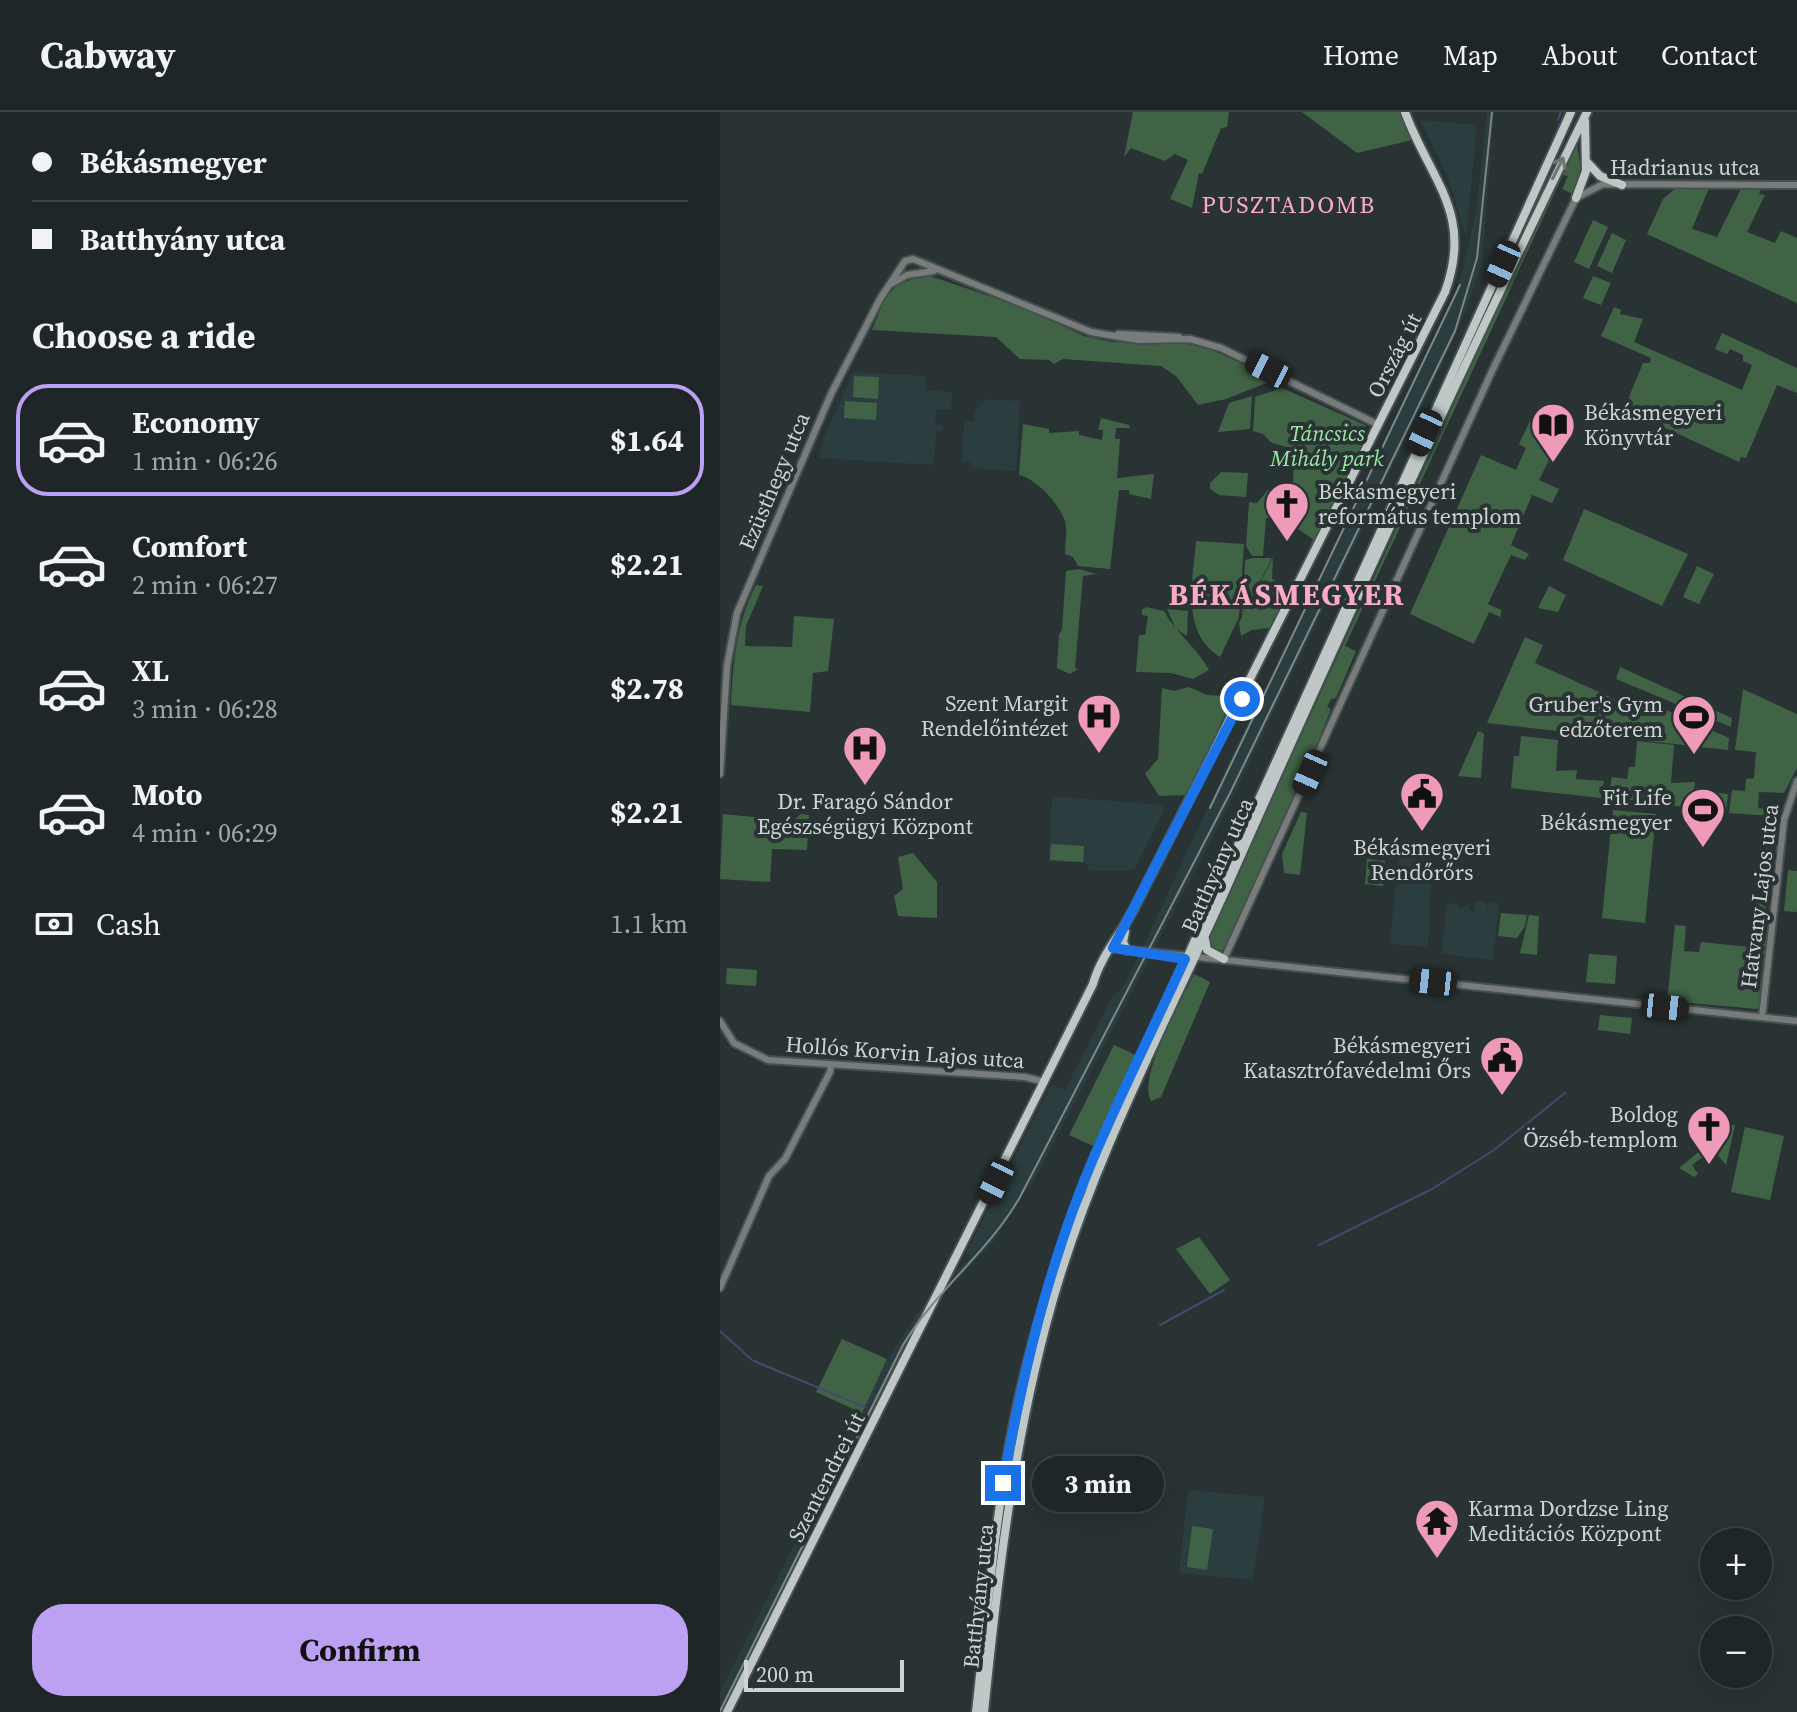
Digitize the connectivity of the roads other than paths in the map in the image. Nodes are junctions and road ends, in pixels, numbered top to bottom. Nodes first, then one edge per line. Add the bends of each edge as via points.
1 (1405, 112) edge
2 (1571, 112) edge
3 (1586, 113) edge
4 (1586, 160) junction
5 (1622, 185) junction
6 (1797, 185) edge
7 (1576, 198) junction
8 (918, 263) junction
9 (902, 266) junction
10 (938, 271) junction
11 (917, 273) junction
12 (907, 275) junction
13 (891, 284) junction
14 (1379, 425) junction
15 (721, 752) edge
16 (720, 774) edge
17 (1797, 781) edge
18 (1131, 915) junction
19 (1205, 937) junction
20 (1113, 948) junction
21 (1127, 950) junction
22 (1190, 959) junction
23 (1224, 959) junction
24 (1762, 1017) junction
25 (720, 1021) edge
26 (1797, 1021) edge
27 (831, 1065) junction
28 (1045, 1082) junction
29 (720, 1288) edge
30 (982, 1711) edge
31 (727, 1712) edge

1 - 14 main road, Ország út via 1448,201 1455,253 1445,292
2 - 22 main road, Batthyány utca
3 - 4 main road
19 -> 3 main road, Batthyány utca
4 - 5 main road via 1600,176
4 - 7 main road
5 - 6 street, Hadrianus utca
5 - 7 street, Hadrianus utca via 1593,187
7 - 23 street
8 - 9 street via 908,259
8 - 10 street
8 - 11 street
9 - 12 street
9 - 13 street, Ezüsthegy utca
10 - 11 street
10 - 14 street via 1103,335 1152,333 1221,348
11 - 12 street
12 - 13 street
13 - 15 street, Ezüsthegy utca via 831,394 737,613
14 - 18 main road, Ország út
15 - 16 street, Ezüsthegy utca
17 - 24 street, Hatvany Lajos utca via 1784,820
18 - 20 main road, Ország út
18 - 21 main road via 1123,939
19 - 22 main road, Batthyány utca
19 - 23 main road via 1207,950
20 - 21 street
20 - 28 main road via 1098,965
21 - 22 street
22 - 23 street
22 - 30 main road, Batthyány utca via 1093,1160 1044,1298 1003,1483
23 - 24 street
24 - 26 street
25 - 27 street, Hollós Korvin Lajos utca via 734,1043 762,1058
27 - 28 street, Hollós Korvin Lajos utca
27 - 29 street via 785,1159 769,1176
28 - 31 main road, Szentendrei út

